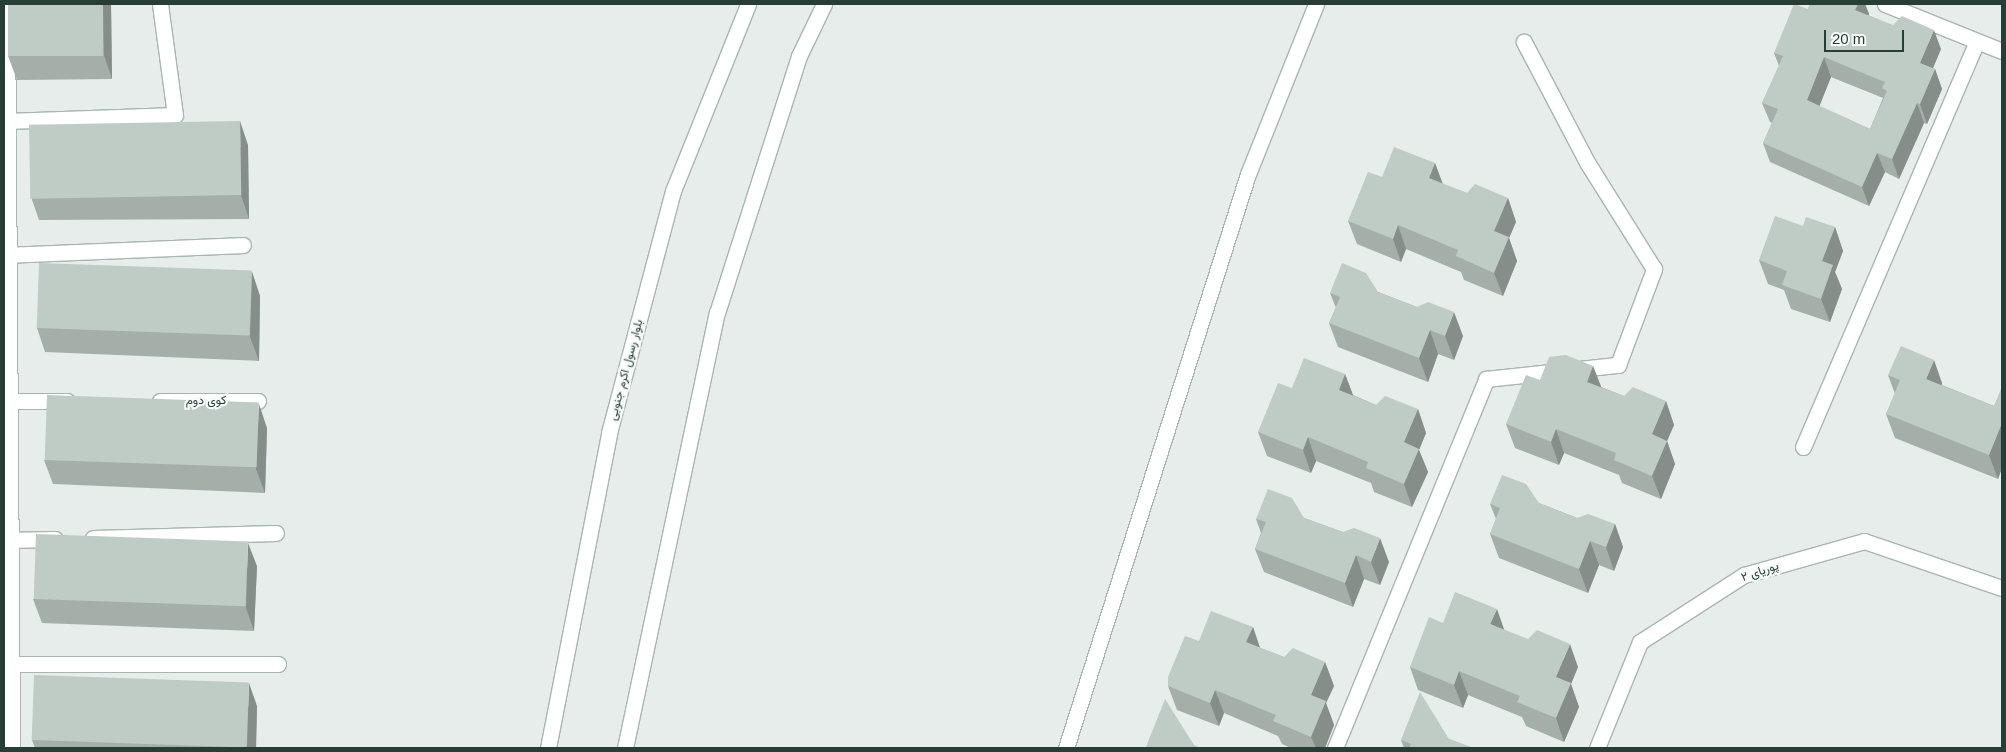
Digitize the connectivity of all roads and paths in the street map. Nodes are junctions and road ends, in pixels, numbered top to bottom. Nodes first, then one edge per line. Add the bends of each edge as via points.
1 (7, 4) edge
2 (160, 4) edge
3 (748, 4) edge
4 (824, 4) edge
5 (1316, 4) edge
6 (1886, 4) edge
7 (1524, 42) dead end
8 (1977, 42) junction
9 (2002, 51) edge
10 (5, 121) edge
11 (244, 246) dead end
12 (6, 255) edge
13 (6, 401) edge
14 (79, 401) edge
15 (148, 401) edge
16 (258, 401) dead end
17 (1803, 446) dead end
18 (276, 533) dead end
19 (7, 540) edge
20 (2002, 588) edge
21 (7, 664) edge
22 (278, 664) dead end
23 (12, 748) edge
24 (548, 748) edge
25 (626, 748) edge
26 (1066, 748) edge
27 (1335, 748) edge
28 (1597, 748) edge

1 - 10 street
2 - 10 street via 175,115
3 - 24 street, بلوار رسول اکرم جنوبی via 673,191 609,433
4 - 25 street via 799,56 716,313
5 - 26 street via 1248,174
6 - 8 street
7 - 27 street via 1587,162 1654,269 1618,365 1486,379
8 - 9 street
8 - 17 street
10 - 12 street
11 - 12 street
12 - 13 street
13 - 14 street
13 - 19 street
15 - 16 street, کوی دوم
18 - 19 street
19 - 21 street
20 - 28 street, پوریای ۲ via 1864,541 1744,575 1640,642
21 - 22 street
21 - 23 street

